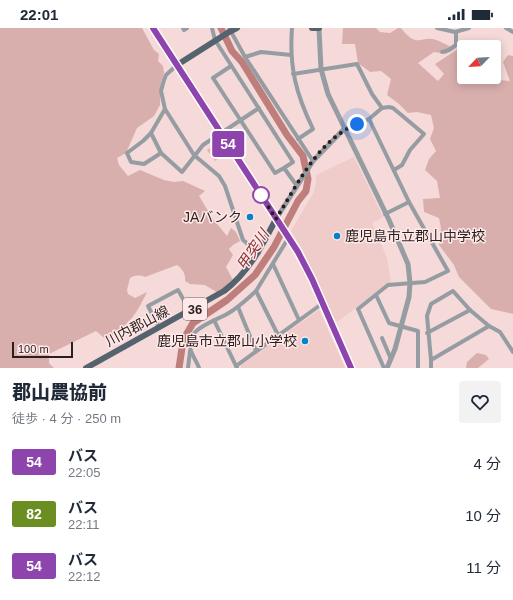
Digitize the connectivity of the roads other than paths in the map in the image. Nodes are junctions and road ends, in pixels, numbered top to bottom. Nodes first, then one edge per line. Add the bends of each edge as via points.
1 (153, 28) edge
2 (183, 28) edge
3 (187, 28) edge
4 (212, 28) edge
5 (237, 28) edge
6 (292, 28) edge
7 (312, 28) edge
8 (319, 28) edge
9 (437, 28) edge
10 (469, 28) edge
11 (506, 28) edge
12 (229, 30) edge
13 (456, 32) junction
14 (513, 32) edge
15 (216, 40) junction
16 (442, 52) dead end
17 (291, 55) junction
18 (245, 57) junction
19 (177, 65) junction
20 (231, 66) junction
21 (321, 69) junction
22 (293, 74) junction
23 (259, 108) junction
24 (382, 108) junction
25 (165, 109) junction
26 (369, 119) junction
27 (241, 120) junction
28 (344, 129) junction
29 (151, 133) junction
30 (221, 133) junction
31 (298, 139) junction
32 (161, 154) junction
33 (194, 155) junction
34 (313, 161) junction
35 (284, 168) junction
36 (394, 170) junction
37 (297, 186) junction
38 (409, 202) junction
39 (385, 214) junction
40 (276, 219) junction
41 (288, 236) junction
42 (259, 253) junction
43 (273, 264) junction
44 (410, 283) junction
45 (256, 291) junction
46 (376, 295) junction
47 (323, 303) junction
48 (238, 307) junction
49 (470, 310) junction
50 (190, 311) junction
51 (214, 320) junction
52 (299, 320) junction
53 (401, 326) junction
54 (489, 326) junction
55 (159, 327) junction
56 (427, 333) junction
57 (278, 335) junction
58 (382, 338) dead end
59 (190, 349) junction
60 (256, 350) junction
61 (513, 352) edge
62 (391, 359) junction
63 (431, 360) junction
64 (236, 367) edge
65 (86, 368) edge
66 (188, 368) edge
67 (199, 368) edge
68 (351, 368) edge
69 (384, 368) edge
70 (387, 368) edge
71 (418, 368) edge
72 (431, 368) edge

1 - 19 main road
2 - 3 street
4 - 15 street
5 - 12 main road
6 - 17 street
7 - 8 main road
8 - 21 street
9 - 13 street
10 - 13 street
11 - 14 street
12 - 15 main road
12 - 18 street
13 - 16 street via 456,45
15 - 19 main road
15 - 20 street
17 - 18 street via 262,52
17 - 22 street
18 - 31 street
19 - 25 street via 164,80 161,92
19 - 30 main road
20 - 23 street
20 - 27 street via 213,78
21 - 22 street
21 - 24 street via 357,64
21 - 28 street via 328,94
22 - 31 street via 302,107 313,129
23 - 27 street
23 - 35 street via 293,162
24 - 26 street
24 - 36 street via 393,108 424,134 410,150 402,165
25 - 29 street
25 - 33 street
26 - 28 street
26 - 36 street
27 - 30 street
27 - 35 street via 275,173
28 - 34 street
28 - 39 street
29 - 32 street
29 - 32 street via 127,153 131,162 144,164
30 - 33 street via 203,145
30 - 40 main road
31 - 34 street
32 - 33 street via 182,172
33 - 42 street via 222,181 243,240
34 - 37 street
35 - 37 street
36 - 38 street
37 - 40 street
38 - 39 street
38 - 44 street via 448,271 425,282
39 - 44 street via 408,264
40 - 41 main road
40 - 42 main road, 川内郡山線 / 36
41 - 43 street
41 - 47 main road
42 - 50 main road, 川内郡山線 / 36 via 238,281
43 - 45 street
43 - 52 street
44 - 46 street via 388,285
44 - 53 street via 406,312
45 - 48 street
45 - 57 street
46 - 53 street via 389,323
46 - 69 street via 358,309
47 - 52 street
47 - 68 main road
48 - 51 street
48 - 60 street
49 - 54 street
49 - 56 street
49 - 56 street via 453,291 431,304 427,316
50 - 55 main road, 川内郡山線 / 36
50 - 55 street via 178,290 148,306
51 - 59 street via 194,334
51 - 64 street
52 - 57 street
53 - 62 street
53 - 71 street via 418,331
54 - 61 street via 500,332
54 - 63 street
55 - 65 main road, 川内郡山線 / 36
56 - 63 street
57 - 60 street
58 - 62 street
59 - 66 street
59 - 67 street
60 - 64 street
62 - 70 street
63 - 72 street

